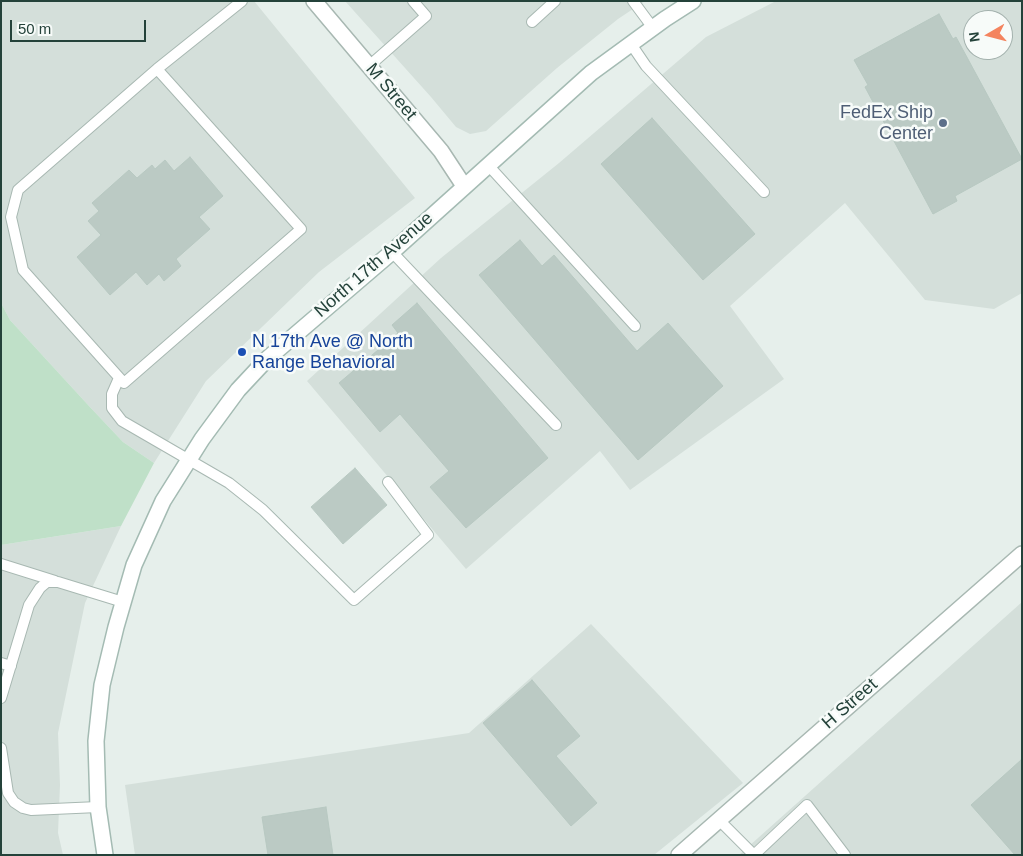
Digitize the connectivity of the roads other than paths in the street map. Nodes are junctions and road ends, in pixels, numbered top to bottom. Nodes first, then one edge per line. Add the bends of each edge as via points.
1 (242, 1) edge
2 (314, 1) edge
3 (413, 1) edge
4 (555, 1) edge
5 (633, 1) edge
6 (693, 1) edge
7 (532, 22) dead end
8 (653, 28) junction
9 (631, 44) junction
10 (369, 66) junction
11 (157, 69) junction
12 (488, 164) junction
13 (464, 186) junction
14 (764, 192) dead end
15 (392, 252) junction
16 (635, 326) dead end
17 (119, 378) junction
18 (556, 425) dead end
19 (189, 460) junction
20 (388, 482) dead end
21 (1022, 554) edge
22 (1, 564) edge
23 (58, 582) junction
24 (123, 602) junction
25 (6, 665) edge
26 (1, 698) edge
27 (1, 748) edge
28 (98, 807) junction
29 (718, 819) junction
30 (104, 855) edge
31 (679, 855) edge
32 (754, 855) edge
33 (845, 855) edge

1 - 11 lane
2 - 10 street, M Street
3 - 10 lane via 426,16
4 - 7 lane
5 - 8 lane
6 - 8 street, North 17th Avenue
8 - 9 street, North 17th Avenue
9 - 12 street, North 17th Avenue via 592,73
9 - 14 lane via 646,66
10 - 13 street, M Street via 441,151
11 - 17 lane via 18,190 11,217 23,270
11 - 17 lane via 300,229 124,383
12 - 13 street, North 17th Avenue
12 - 16 lane
13 - 15 street, North 17th Avenue
15 - 18 lane
15 - 19 street, North 17th Avenue via 266,359 238,390
17 - 19 lane via 112,394 112,408 122,421
19 - 20 lane via 229,483 263,510 354,600 428,535
19 - 24 street, North 17th Avenue via 163,501 134,565
21 - 29 street, H Street
22 - 23 lane
23 - 24 lane
23 - 25 lane via 47,582 33,596
24 - 28 street, North 17th Avenue via 102,685 96,741
25 - 26 lane
27 - 28 lane via 8,793 19,806 31,810
28 - 30 street, North 17th Avenue
29 - 31 street, H Street
29 - 32 lane
32 - 33 lane via 807,805

